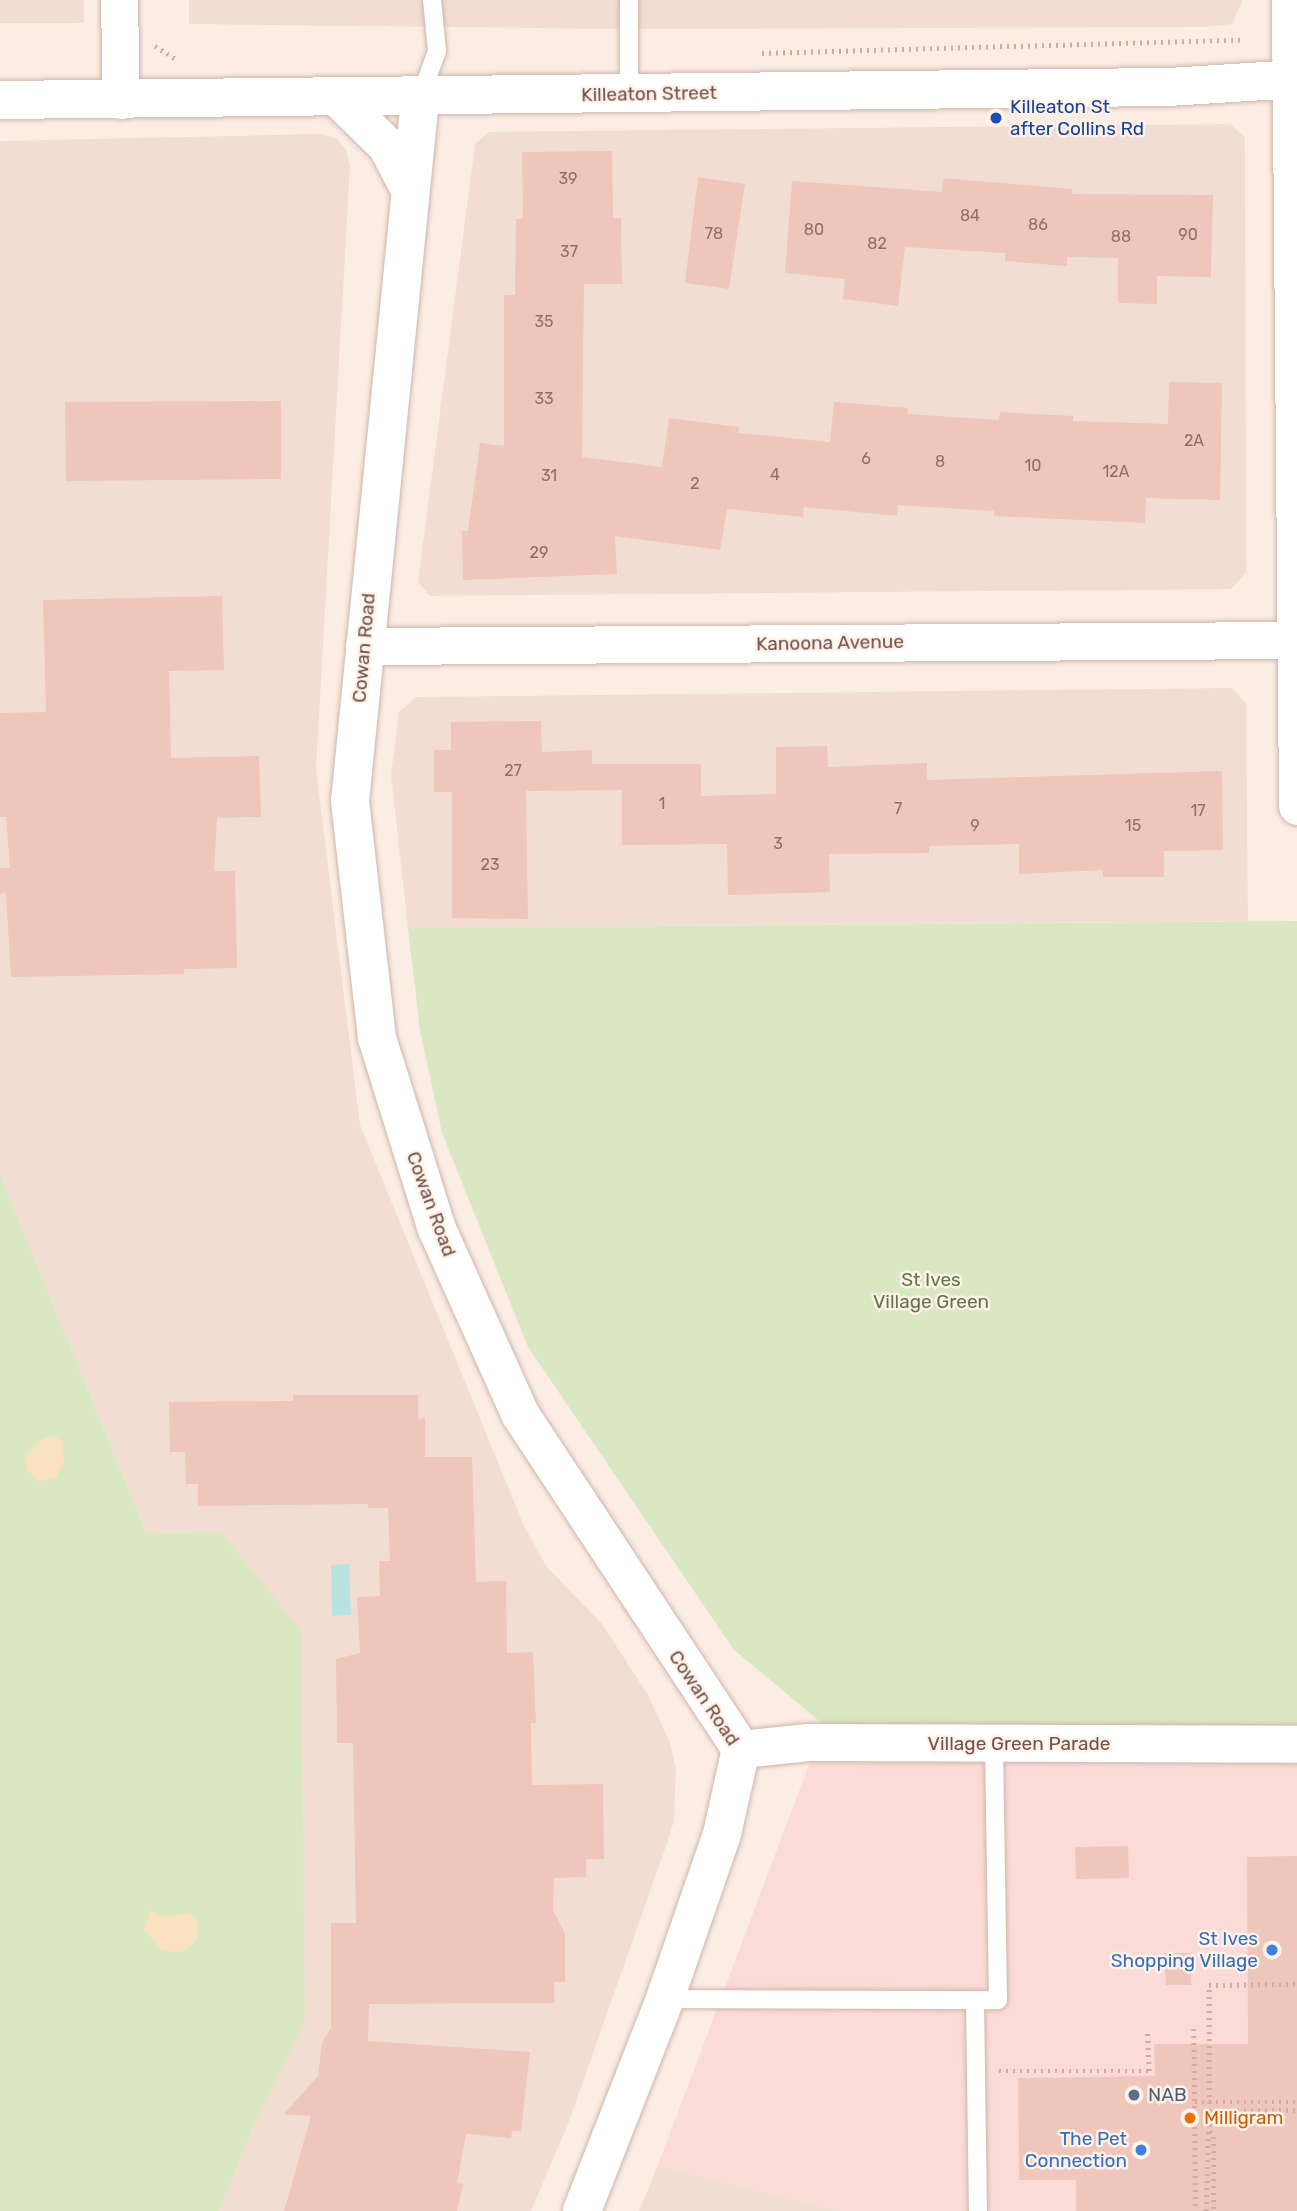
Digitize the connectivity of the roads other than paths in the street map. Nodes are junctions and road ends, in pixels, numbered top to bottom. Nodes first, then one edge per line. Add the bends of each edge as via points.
1 (119, 0) edge
2 (432, 0) edge
3 (629, 0) edge
4 (1290, 0) edge
5 (1294, 79) edge
6 (629, 94) junction
7 (339, 99) junction
8 (420, 99) junction
9 (0, 100) edge
10 (121, 100) junction
11 (410, 190) junction
12 (1296, 640) edge
13 (364, 646) junction
14 (1297, 806) edge
15 (994, 1744) junction
16 (1297, 1744) edge
17 (741, 1749) junction
18 (666, 2000) junction
19 (975, 2001) junction
20 (582, 2211) edge
21 (978, 2211) edge

1 - 10 street
2 - 8 lane via 437,51
3 - 6 lane
4 - 5 street
5 - 6 street, Killeaton Street via 1169,87
5 - 12 street
6 - 8 street, Killeaton Street
7 - 8 street, Killeaton Street
7 - 10 street, Killeaton Street
7 - 11 street via 387,146
8 - 11 street, Cowan Road
9 - 10 street, Killeaton Street
11 - 13 street, Cowan Road
12 - 13 street, Kanoona Avenue
12 - 14 street
13 - 17 street, Cowan Road via 350,801 370,987 377,1038 437,1228 520,1414
15 - 16 street, Village Green Parade
15 - 17 street, Village Green Parade via 808,1742
15 - 19 lane via 998,2000
17 - 18 street, Cowan Road via 722,1833
18 - 19 lane
18 - 20 street, Cowan Road
19 - 21 lane

